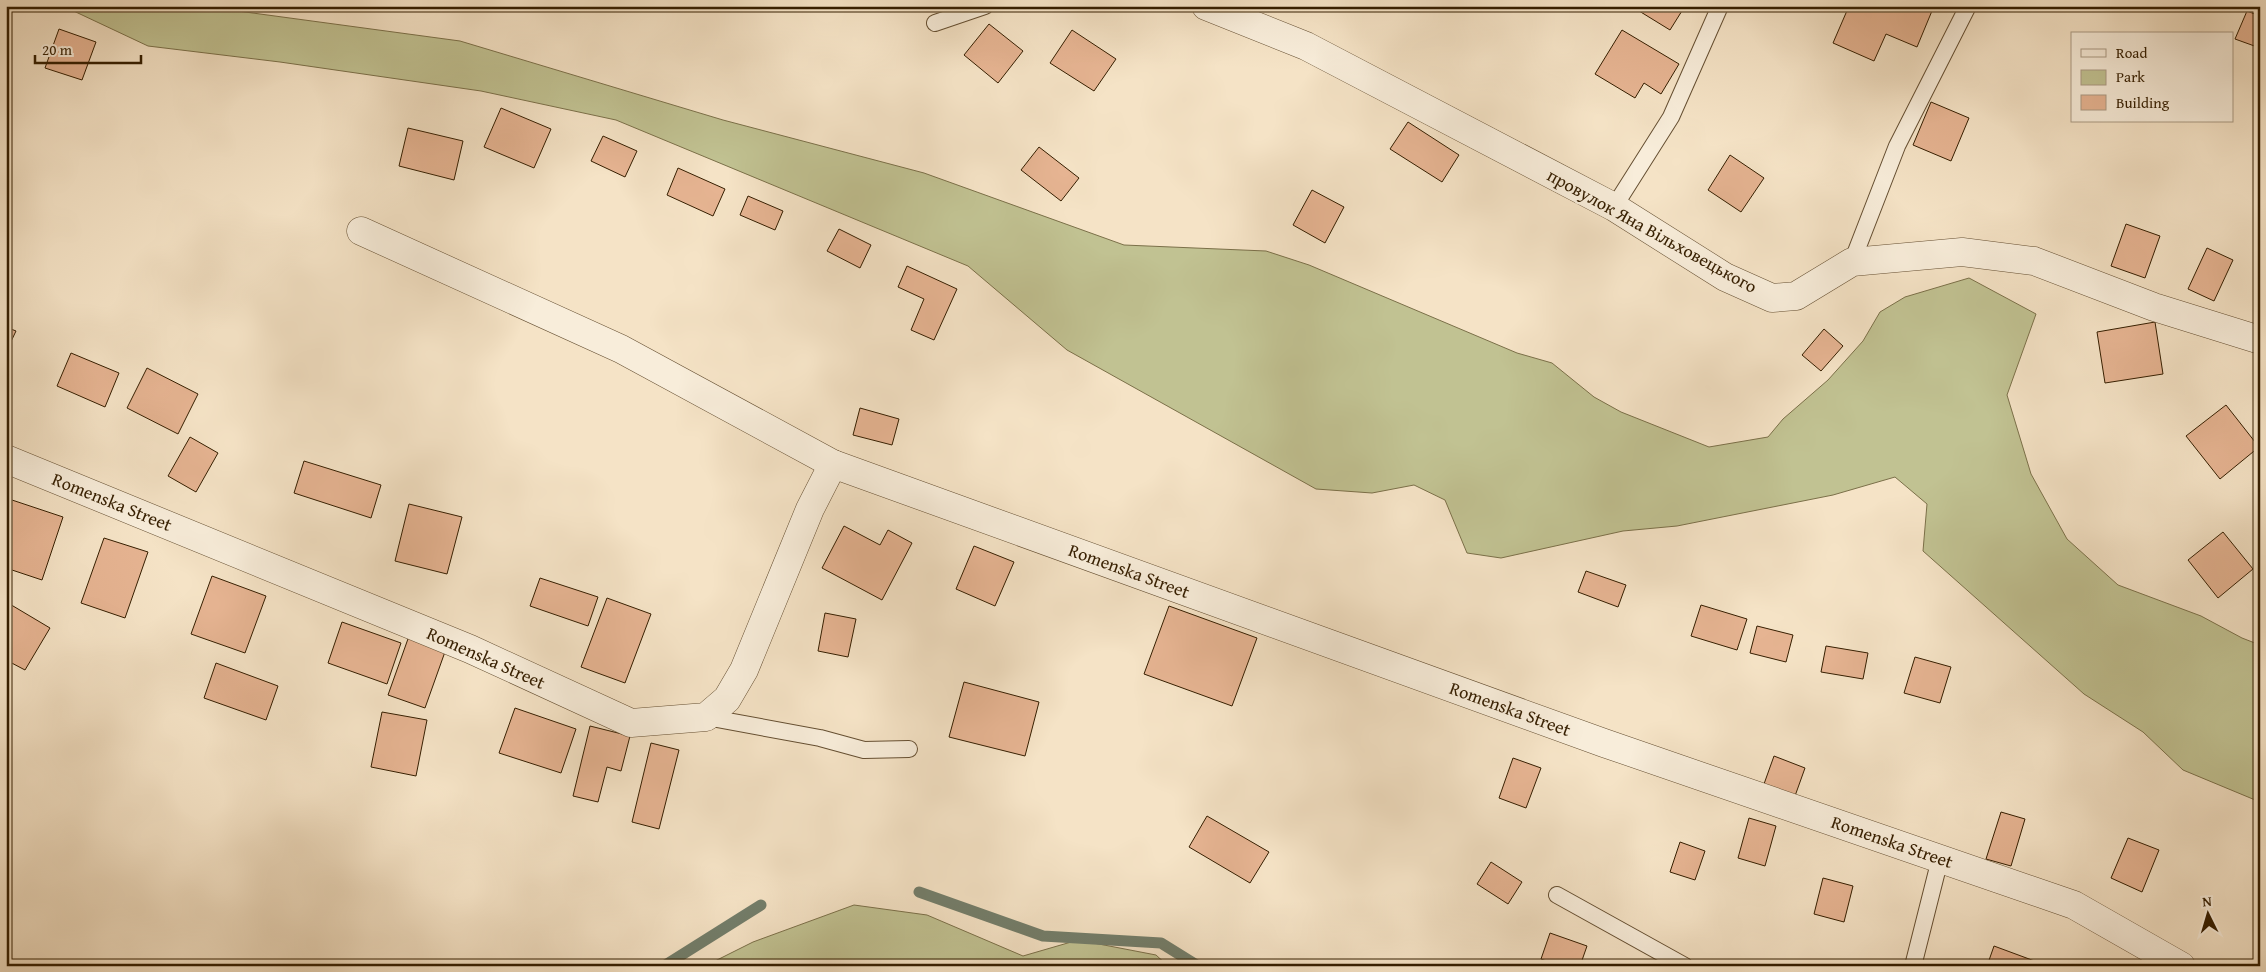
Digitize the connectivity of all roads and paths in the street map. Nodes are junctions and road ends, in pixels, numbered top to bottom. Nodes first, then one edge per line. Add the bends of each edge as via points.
1 (985, 6) edge
2 (1206, 6) edge
3 (1720, 6) edge
4 (1968, 6) edge
5 (935, 23) dead end
6 (1614, 207) junction
7 (361, 231) dead end
8 (1852, 262) junction
9 (2260, 340) edge
10 (6, 459) edge
11 (833, 464) junction
12 (706, 717) junction
13 (909, 749) dead end
14 (1940, 859) junction
15 (1557, 895) dead end
16 (1685, 966) edge
17 (1913, 966) edge
18 (2181, 966) edge

1 - 5 lane
2 - 6 street, провулок Яна Вільховецького via 1306,46
3 - 6 lane via 1671,117
4 - 8 lane via 1898,146
6 - 8 street, провулок Яна Вільховецького via 1725,277 1772,298 1796,296
7 - 11 street, Romenska Street via 621,349
8 - 9 street, провулок Яна Вільховецького via 1962,252 2034,261 2154,306
10 - 12 street, Romenska Street via 470,649 632,723
11 - 12 street via 810,509 744,670 727,699
11 - 14 street, Romenska Street via 1604,743
12 - 13 lane via 820,738 864,750
14 - 17 lane
14 - 18 street, Romenska Street via 2074,905
15 - 16 lane

